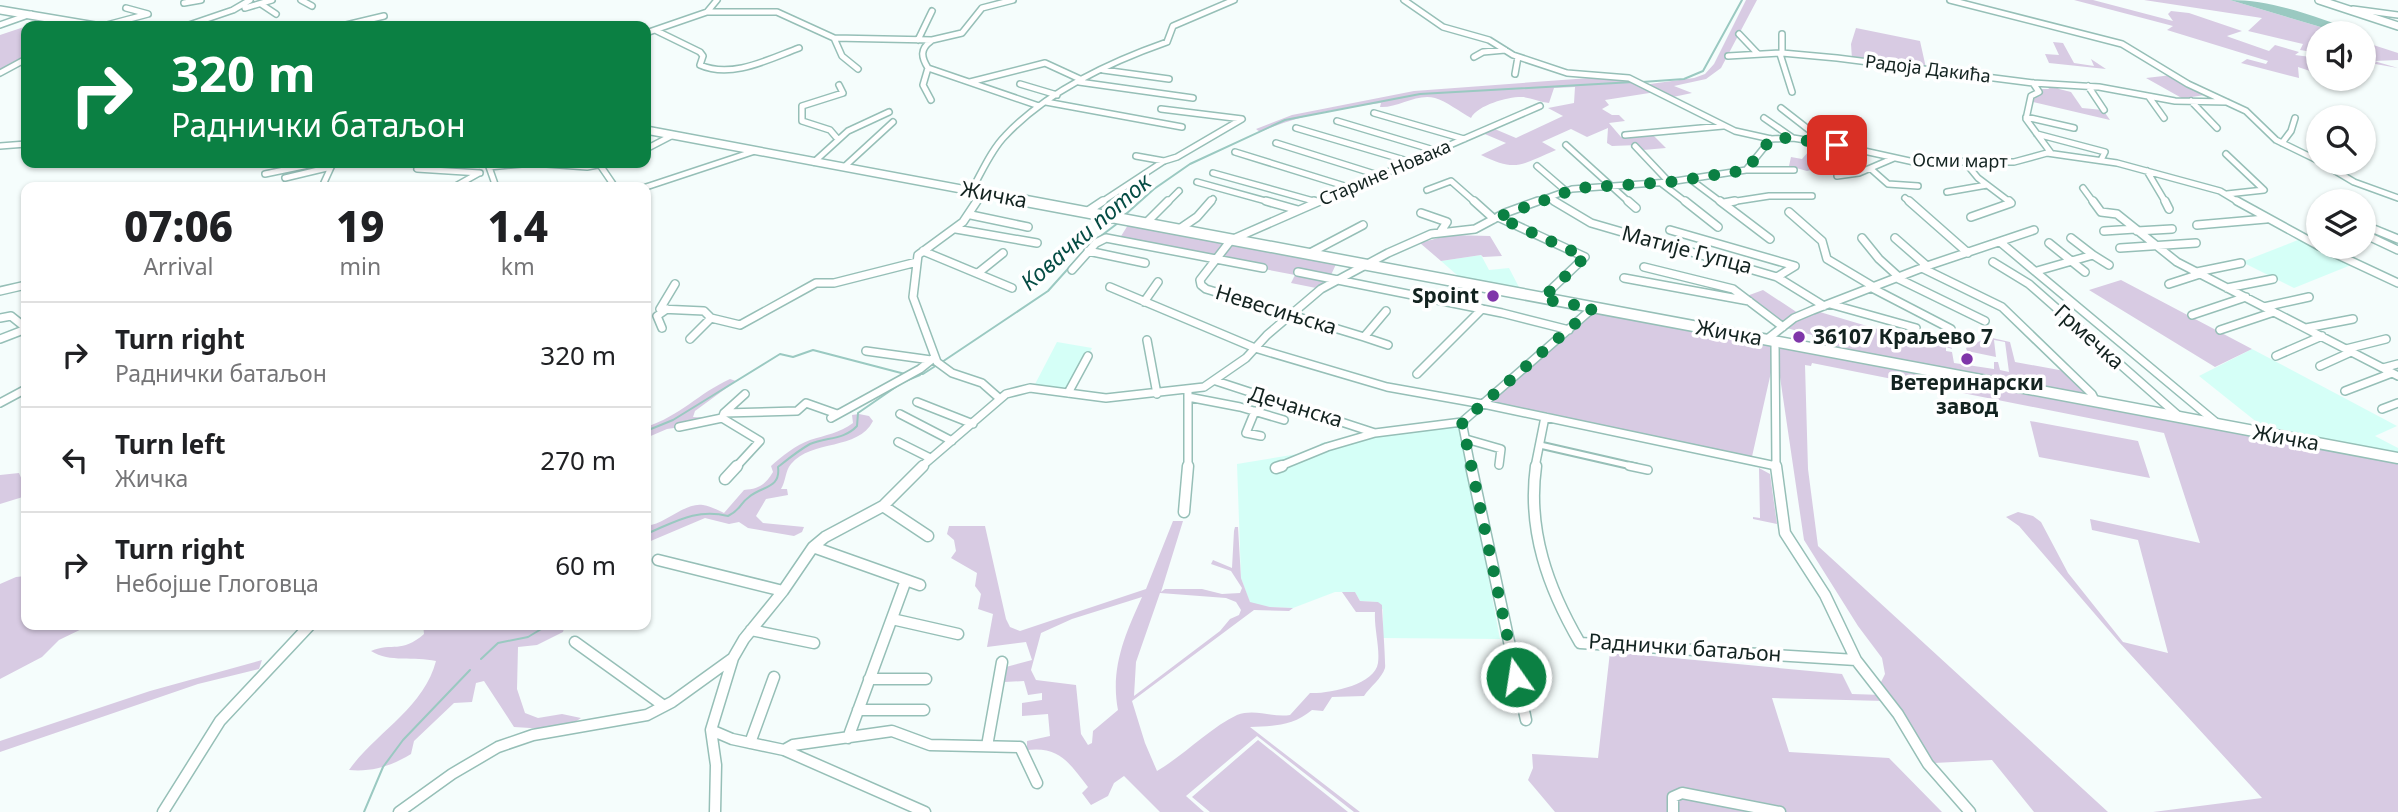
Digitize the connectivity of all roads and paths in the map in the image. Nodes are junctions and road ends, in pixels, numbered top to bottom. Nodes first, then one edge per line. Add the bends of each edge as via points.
1 (201, 0) edge
2 (250, 0) edge
3 (274, 0) edge
4 (301, 0) edge
5 (717, 0) edge
6 (1013, 0) edge
7 (1234, 0) edge
8 (1404, 0) edge
9 (1950, 0) edge
10 (2319, 0) edge
11 (2362, 0) edge
12 (184, 4) dead end
13 (261, 4) junction
14 (312, 6) dead end
15 (125, 8) dead end
16 (245, 8) junction
17 (2343, 8) junction
18 (1, 10) edge
19 (932, 11) dead end
20 (2369, 11) junction
21 (707, 12) junction
22 (31, 14) junction
23 (221, 14) junction
24 (276, 14) dead end
25 (2398, 15) edge
26 (384, 16) dead end
27 (2374, 18) junction
28 (68, 21) edge
29 (120, 21) edge
30 (201, 21) edge
31 (363, 21) edge
32 (0, 25) edge
33 (2398, 26) edge
34 (657, 31) junction
35 (651, 32) edge
36 (1739, 34) dead end
37 (1782, 34) dead end
38 (834, 38) junction
39 (918, 40) junction
40 (932, 40) junction
41 (799, 48) dead end
42 (1505, 50) junction
43 (1758, 54) junction
44 (1781, 54) junction
45 (1728, 56) dead end
46 (1474, 57) dead end
47 (1518, 57) junction
48 (21, 64) edge
49 (928, 68) junction
50 (858, 69) dead end
51 (1101, 70) junction
52 (0, 74) edge
53 (1515, 74) dead end
54 (1169, 79) dead end
55 (1080, 81) junction
56 (970, 82) junction
57 (2033, 83) junction
58 (1020, 84) dead end
59 (839, 86) dead end
60 (2088, 86) junction
61 (1792, 92) dead end
62 (1057, 95) junction
63 (2149, 97) junction
64 (1193, 99) dead end
65 (931, 100) dead end
66 (1046, 102) junction
67 (2191, 102) junction
68 (2227, 102) junction
69 (1039, 106) junction
70 (1540, 106) dead end
71 (1781, 108) dead end
72 (1161, 109) dead end
73 (2104, 110) dead end
74 (889, 112) dead end
75 (1374, 113) dead end
76 (2026, 117) junction
77 (1764, 118) dead end
78 (2164, 118) dead end
79 (2295, 118) dead end
80 (1337, 121) dead end
81 (893, 122) dead end
82 (1724, 126) junction
83 (1182, 127) dead end
84 (1296, 128) dead end
85 (2074, 128) dead end
86 (2217, 128) dead end
87 (651, 131) edge
88 (2037, 134) junction
89 (673, 135) junction
90 (1625, 135) dead end
91 (836, 137) junction
92 (1793, 138) junction
93 (1464, 139) junction
94 (1771, 139) junction
95 (1276, 143) dead end
96 (1826, 143) junction
97 (2282, 143) junction
98 (21, 144) edge
99 (1566, 145) dead end
100 (0, 146) edge
101 (651, 146) edge
102 (1635, 146) dead end
103 (755, 150) junction
104 (1437, 151) junction
105 (1235, 152) dead end
106 (2051, 153) junction
107 (2226, 154) dead end
108 (2306, 155) edge
109 (1136, 156) dead end
110 (1894, 158) junction
111 (2101, 160) junction
112 (1164, 161) junction
113 (1964, 161) junction
114 (814, 162) junction
115 (1411, 162) junction
116 (1537, 166) dead end
117 (844, 167) junction
118 (294, 168) edge
119 (321, 168) edge
120 (418, 168) edge
121 (486, 168) edge
122 (1871, 169) junction
123 (1746, 170) junction
124 (1794, 170) dead end
125 (2147, 171) junction
126 (480, 173) junction
127 (1213, 173) dead end
128 (265, 174) dead end
129 (2343, 175) edge
130 (1381, 176) junction
131 (1837, 176) dead end
132 (285, 178) dead end
133 (1690, 179) junction
134 (463, 182) edge
135 (1197, 182) dead end
136 (1670, 182) junction
137 (1661, 183) junction
138 (651, 185) edge
139 (1987, 185) junction
140 (1917, 186) dead end
141 (1612, 187) junction
142 (1351, 188) junction
143 (2083, 188) dead end
144 (1427, 190) dead end
145 (1179, 191) dead end
146 (1566, 191) junction
147 (976, 192) junction
148 (1947, 192) dead end
149 (2227, 194) junction
150 (1812, 196) dead end
151 (1548, 198) junction
152 (1905, 198) dead end
153 (2398, 198) edge
154 (1213, 199) dead end
155 (1317, 202) junction
156 (1724, 203) junction
157 (1636, 208) dead end
158 (2169, 209) dead end
159 (1298, 210) junction
160 (1789, 212) dead end
161 (1085, 213) junction
162 (1421, 214) dead end
163 (971, 215) junction
164 (1971, 217) dead end
165 (1496, 218) junction
166 (2266, 219) junction
167 (1144, 224) junction
168 (1363, 225) dead end
169 (2197, 225) dead end
170 (1028, 227) dead end
171 (1718, 228) dead end
172 (956, 229) junction
173 (2172, 229) dead end
174 (1178, 230) junction
175 (1670, 230) dead end
176 (2034, 230) dead end
177 (2104, 230) dead end
178 (2136, 230) junction
179 (2376, 230) edge
180 (1441, 231) junction
181 (1895, 238) dead end
182 (2071, 238) dead end
183 (1770, 239) dead end
184 (1862, 239) dead end
185 (2306, 239) edge
186 (2398, 239) edge
187 (1231, 240) junction
188 (2376, 240) edge
189 (2000, 242) junction
190 (1037, 243) dead end
191 (2049, 243) dead end
192 (2196, 243) dead end
193 (2155, 246) junction
194 (2120, 248) dead end
195 (2398, 250) edge
196 (923, 251) junction
197 (1088, 251) junction
198 (1003, 253) dead end
199 (1968, 253) junction
200 (1308, 254) junction
201 (2093, 255) junction
202 (1216, 258) junction
203 (2347, 259) edge
204 (2072, 261) junction
205 (917, 262) junction
206 (1993, 262) dead end
207 (1145, 263) dead end
208 (2241, 263) dead end
209 (1366, 265) junction
210 (2109, 265) dead end
211 (1644, 267) dead end
212 (1924, 267) junction
213 (1262, 268) dead end
214 (1072, 270) dead end
215 (2037, 271) junction
216 (1298, 272) dead end
217 (2085, 272) dead end
218 (978, 273) junction
219 (2198, 273) junction
220 (1777, 277) junction
221 (1624, 278) dead end
222 (1899, 279) junction
223 (2273, 279) dead end
224 (1158, 282) dead end
225 (1336, 282) junction
226 (2398, 283) edge
227 (674, 284) dead end
228 (2169, 284) dead end
229 (21, 286) edge
230 (1110, 287) dead end
231 (1873, 287) junction
232 (1012, 288) dead end
233 (2227, 288) junction
234 (0, 291) edge
235 (2246, 297) junction
236 (2309, 298) dead end
237 (1542, 299) junction
238 (1749, 301) junction
239 (1144, 302) junction
240 (1827, 305) junction
241 (2264, 307) junction
242 (1593, 308) junction
243 (667, 309) junction
244 (1482, 309) junction
245 (1386, 311) dead end
246 (2274, 312) junction
247 (1292, 314) junction
248 (2192, 315) dead end
249 (0, 318) edge
250 (711, 318) junction
251 (2353, 319) dead end
252 (1985, 321) dead end
253 (21, 324) edge
254 (1783, 327) junction
255 (662, 328) dead end
256 (1916, 328) dead end
257 (2306, 328) junction
258 (1951, 329) dead end
259 (21, 330) edge
260 (1569, 330) junction
261 (2220, 330) dead end
262 (1364, 337) junction
263 (2322, 337) junction
264 (2386, 338) dead end
265 (0, 339) edge
266 (690, 339) dead end
267 (1147, 340) dead end
268 (1771, 341) junction
269 (1388, 345) dead end
270 (1255, 348) junction
271 (2348, 350) junction
272 (866, 351) dead end
273 (1088, 356) dead end
274 (2276, 356) dead end
275 (937, 362) junction
276 (2398, 364) edge
277 (2320, 366) dead end
278 (2383, 368) junction
279 (1417, 374) dead end
280 (2395, 374) edge
281 (1216, 381) junction
282 (2345, 391) dead end
283 (21, 392) edge
284 (1068, 393) junction
285 (745, 394) dead end
286 (1157, 394) junction
287 (1188, 394) junction
288 (999, 398) junction
289 (0, 402) edge
290 (918, 402) dead end
291 (2096, 402) junction
292 (1480, 403) junction
293 (2398, 403) edge
294 (2382, 409) dead end
295 (1255, 411) junction
296 (900, 414) dead end
297 (723, 416) junction
298 (1545, 417) junction
299 (2181, 418) junction
300 (1284, 420) dead end
301 (1462, 422) junction
302 (973, 424) junction
303 (2219, 425) junction
304 (679, 427) dead end
305 (1375, 433) junction
306 (1261, 436) dead end
307 (1466, 439) junction
308 (952, 441) junction
309 (898, 442) dead end
310 (1540, 445) junction
311 (930, 458) junction
312 (2398, 458) edge
313 (1499, 465) dead end
314 (1776, 466) junction
315 (1276, 468) dead end
316 (1648, 470) dead end
317 (725, 479) dead end
318 (883, 506) junction
319 (1184, 512) dead end
320 (928, 536) dead end
321 (813, 547) junction
322 (658, 560) dead end
323 (906, 580) junction
324 (920, 585) dead end
325 (783, 591) junction
326 (892, 619) junction
327 (305, 630) edge
328 (751, 631) junction
329 (958, 634) dead end
330 (575, 642) dead end
331 (814, 643) dead end
332 (733, 658) junction
333 (1856, 660) junction
334 (1002, 662) dead end
335 (774, 677) dead end
336 (926, 679) dead end
337 (869, 680) junction
338 (664, 706) junction
339 (858, 710) junction
340 (924, 710) dead end
341 (1526, 720) dead end
342 (711, 730) junction
343 (848, 738) junction
344 (750, 743) junction
345 (987, 746) junction
346 (784, 750) junction
347 (1037, 783) dead end
348 (163, 812) edge
349 (399, 812) edge
350 (715, 812) edge
351 (925, 812) edge
352 (1673, 812) edge
353 (1780, 812) edge
354 (1970, 812) edge

1 - 12 street
2 - 23 street
3 - 13 street
3 - 16 street
4 - 14 street
5 - 21 street
6 - 40 street via 982,8 962,33
7 - 51 street via 1173,26 1167,42 1159,47 1129,55
8 - 42 street via 1443,27 1489,40
9 - 68 street via 2122,44
10 - 17 street
11 - 20 street
13 - 16 street
13 - 24 street
15 - 29 street via 148,13
16 - 23 street
17 - 20 street
17 - 27 street
18 - 22 main road
19 - 39 street
20 - 25 street
20 - 27 street
21 - 34 street
21 - 38 street via 778,12
22 - 28 main road
22 - 32 street
23 - 30 street
26 - 31 street
27 - 33 street
34 - 35 street
34 - 41 street via 700,52 700,65 713,70 734,69
36 - 43 street
37 - 44 street
38 - 39 street
38 - 50 street via 844,61
39 - 40 street
40 - 49 street via 921,52
42 - 46 street
42 - 47 street
43 - 44 street, Радоја Дакића
43 - 45 street, Радоја Дакића
44 - 57 street, Радоја Дакића
44 - 61 street
47 - 53 street
47 - 82 street via 1567,73 1632,79
48 - 52 street
49 - 56 street
49 - 65 street via 921,83
51 - 54 street
51 - 55 street
55 - 56 street via 1045,63
55 - 62 street
55 - 64 street
56 - 69 street
57 - 60 street, Радоја Дакића
57 - 76 street via 2039,92 2031,96
58 - 62 street
59 - 91 street via 844,92 804,104 802,111 802,121 830,130
60 - 63 street, Радоја Дакића
60 - 73 street
62 - 66 street
63 - 67 street, Радоја Дакића
63 - 78 street
66 - 69 street
66 - 83 street
67 - 68 street, Радоја Дакића
67 - 86 street
68 - 97 street via 2246,111
69 - 147 street via 1003,137
70 - 93 street, Старине Новака
71 - 96 street
72 - 112 street via 1242,119
74 - 91 street
75 - 93 street
76 - 85 street
76 - 88 street
77 - 92 street
79 - 97 street
80 - 104 street
81 - 117 street
82 - 90 street
82 - 94 street, Осми март
84 - 115 street
87 - 89 main road, Жичка
88 - 106 street
88 - 111 street via 2105,152
89 - 101 street
89 - 103 main road, Жичка
91 - 114 street
92 - 94 street, Осми март
92 - 96 street, Осми март
93 - 104 street, Старине Новака
94 - 123 street
95 - 130 street
96 - 110 street, Осми март
97 - 108 street
98 - 100 street
99 - 141 street
102 - 136 street
103 - 114 main road, Жичка
103 - 138 street
104 - 115 street, Старине Новака
105 - 142 street
106 - 111 street, Осми март
106 - 113 street, Осми март via 2014,162
107 - 149 street, Осми март via 2264,190
109 - 112 street
110 - 113 street, Осми март
110 - 122 street
111 - 125 street, Осми март
112 - 161 street
113 - 139 street
114 - 117 main road, Жичка
115 - 130 street, Старине Новака
116 - 146 street
117 - 147 main road, Жичка
118 - 128 street
119 - 132 street
120 - 126 street
121 - 126 street
122 - 131 street
122 - 140 street via 1888,184
123 - 124 street
123 - 133 street
125 - 149 street, Осми март
125 - 158 street
126 - 134 street
127 - 155 street
129 - 153 street
130 - 142 street, Старине Новака
133 - 136 street
133 - 156 street
135 - 159 street
136 - 137 street
137 - 141 street
137 - 171 street
139 - 148 street
139 - 164 street via 2011,203
141 - 146 street
141 - 157 street
142 - 155 street, Старине Новака
143 - 178 street via 2102,212 2116,214
144 - 165 street via 1451,181
145 - 167 street
146 - 151 street
147 - 161 main road, Жичка
147 - 163 street
149 - 166 street, Осми март
150 - 156 street
151 - 165 street
151 - 220 street, Матије Гупца via 1591,223
152 - 199 street
154 - 174 street
155 - 159 street, Старине Новака
156 - 183 street
159 - 187 street, Старине Новака
160 - 231 street via 1822,241 1826,259
161 - 167 main road, Жичка
162 - 180 street via 1447,222
163 - 170 street
163 - 172 street
165 - 180 street via 1469,230
165 - 237 street via 1585,257
166 - 169 street
166 - 185 street, Осми март
167 - 174 main road, Жичка
168 - 200 street
172 - 190 street
172 - 196 street
173 - 178 street
174 - 187 main road, Жичка
175 - 220 street via 1795,266
176 - 189 street
177 - 178 street
178 - 193 street
179 - 186 street
180 - 209 street
181 - 212 street
182 - 201 street
184 - 222 street
187 - 200 main road, Жичка
187 - 202 street, Невесињска
188 - 195 street
189 - 199 street
189 - 215 street
191 - 204 street
192 - 193 street
193 - 194 street
193 - 219 street
196 - 205 street
196 - 218 street
197 - 202 street via 1106,238
197 - 207 street
197 - 214 street
198 - 218 street
199 - 212 street
200 - 209 main road, Жичка
201 - 204 street
201 - 210 street
202 - 213 street
202 - 247 street, Невесињска via 1201,279 1203,287
203 - 226 street, Осми март
204 - 215 street
204 - 217 street
205 - 250 street via 834,283 816,283 740,324
205 - 275 street via 913,297
206 - 299 street, Грмечка via 2029,284
208 - 219 street
209 - 225 street
209 - 237 main road, Жичка
211 - 238 street via 1724,286
212 - 222 street
212 - 291 street via 2003,307
215 - 303 street
216 - 225 street
218 - 232 street
219 - 228 street
219 - 233 street
220 - 240 street, Матије Гупца
221 - 238 street
222 - 231 street
222 - 252 street
223 - 233 street
224 - 239 street
225 - 244 street
225 - 247 street
227 - 243 street via 660,309
229 - 234 street
230 - 239 street
231 - 240 street
231 - 258 street
233 - 235 street
235 - 241 street
235 - 248 street
236 - 241 street
237 - 242 main road, Жичка
238 - 254 street
239 - 270 street
240 - 254 street
240 - 256 street, Матије Гупца
241 - 246 street
242 - 260 street
242 - 268 main road, Жичка
243 - 250 street via 704,311
243 - 255 street via 657,316
244 - 260 street
244 - 279 street
245 - 262 street, Невесињска
246 - 257 street
246 - 261 street
247 - 262 street, Невесињска
247 - 270 street
249 - 253 street via 11,316
250 - 266 street
251 - 257 street
254 - 268 street
257 - 263 street
259 - 265 street
260 - 292 street
262 - 269 street, Невесињска
263 - 271 street
263 - 274 street
264 - 271 street
267 - 286 street
268 - 291 main road, Жичка
268 - 314 street
270 - 281 street
270 - 292 street via 1387,387
271 - 277 street
271 - 278 street
272 - 275 street
273 - 284 street
275 - 288 street via 982,383
275 - 297 street via 834,416 806,403 797,411
276 - 278 street
278 - 280 street
280 - 282 street
281 - 287 street
281 - 305 street, Дечанска
283 - 289 street
284 - 286 street via 1106,398
284 - 288 street via 1021,388
285 - 297 street
286 - 287 street
287 - 295 street
287 - 319 street via 1190,450
288 - 302 street
290 - 302 street
291 - 299 main road, Жичка
292 - 298 street
292 - 301 street
293 - 294 street
295 - 300 street
295 - 306 street via 1246,433
296 - 308 street
297 - 304 street
297 - 317 street via 760,441
298 - 310 street, Раднички батаљон
298 - 314 street
299 - 303 main road, Жичка
301 - 305 street
301 - 307 street
302 - 308 street
303 - 312 main road, Жичка
305 - 315 street
307 - 313 street via 1501,449
307 - 341 street
308 - 311 street
309 - 311 street
310 - 316 street
310 - 333 street, Раднички батаљон via 1533,498 1539,551 1555,596 1580,643
311 - 318 street
314 - 333 street via 1784,533 1825,595
318 - 320 street
318 - 321 street
321 - 323 street
321 - 325 street
322 - 325 street
323 - 324 street
323 - 326 street
325 - 328 street
326 - 329 street
326 - 337 street
327 - 348 street via 220,721
328 - 331 street
328 - 332 street
330 - 338 street
332 - 338 street
332 - 342 street
333 - 354 street via 1894,708 1928,764
334 - 345 street
335 - 344 street
336 - 337 street
337 - 339 street
338 - 349 street via 647,715 533,735 498,747
339 - 340 street
339 - 343 street
342 - 344 street
342 - 350 street
343 - 345 street via 892,731 930,744
343 - 346 street
344 - 346 street
345 - 347 street via 1020,747
346 - 351 street
352 - 353 street via 1673,797 1682,793

